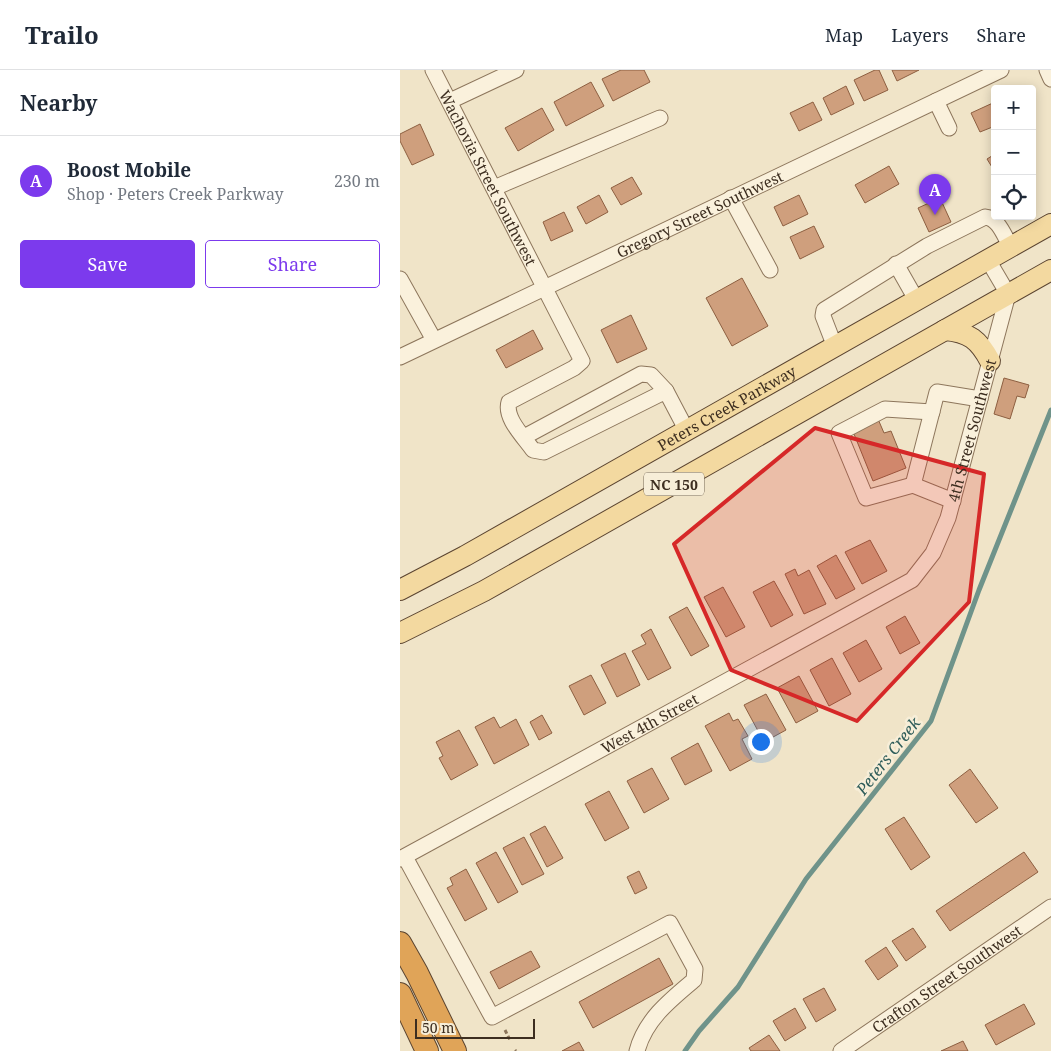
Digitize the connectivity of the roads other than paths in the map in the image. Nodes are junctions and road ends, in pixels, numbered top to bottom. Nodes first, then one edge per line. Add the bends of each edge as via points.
1 (433, 70) edge
2 (516, 70) edge
3 (1001, 70) edge
4 (1047, 70) edge
5 (1051, 79) edge
6 (936, 101) junction
7 (450, 102) junction
8 (660, 118) dead end
9 (949, 128) dead end
10 (494, 188) junction
11 (731, 198) junction
12 (1051, 224) edge
13 (1010, 247) junction
14 (988, 260) junction
15 (896, 264) junction
16 (770, 270) dead end
17 (1051, 270) edge
18 (400, 279) edge
19 (544, 287) junction
20 (1008, 294) junction
21 (917, 300) junction
22 (945, 330) junction
23 (434, 340) junction
24 (835, 347) junction
25 (401, 354) edge
26 (990, 361) junction
27 (666, 391) junction
28 (980, 399) junction
29 (932, 412) junction
30 (687, 430) junction
31 (524, 437) junction
32 (914, 485) junction
33 (953, 502) junction
34 (899, 589) joint
35 (400, 590) edge
36 (400, 633) edge
37 (402, 858) edge
38 (1051, 907) edge
39 (400, 943) edge
40 (400, 994) edge
41 (427, 1051) edge
42 (455, 1051) edge
43 (637, 1051) edge
44 (841, 1051) edge

1 - 7 street, Wachovia Street Southwest
2 - 7 street
3 - 6 street, Gregory Street Southwest
4 - 5 street
6 - 9 street
6 - 11 street, Gregory Street Southwest
7 - 10 street, Wachovia Street Southwest
8 - 10 street
10 - 19 street, Wachovia Street Southwest
11 - 16 street
11 - 19 street, Gregory Street Southwest
12 - 13 main road, Peters Creek Parkway / NC 150
13 - 14 main road, Peters Creek Parkway / NC 150
13 - 15 street via 997,224 985,217
14 - 20 street
14 - 21 main road, Peters Creek Parkway / NC 150
15 - 21 street
15 - 24 street via 824,310 823,316
17 - 20 main road, NC 150
18 - 23 street
19 - 23 street, Gregory Street Southwest
19 - 31 street, Wachovia Street Southwest via 582,361 509,402 511,418
20 - 22 main road, NC 150
20 - 26 street, 4th Street Southwest
21 - 24 main road, Peters Creek Parkway / NC 150
22 - 26 main road via 972,336
22 - 36 main road, NC 150 via 484,591
23 - 25 street, Gregory Street Southwest
24 - 30 main road, Peters Creek Parkway / NC 150
26 - 28 street, 4th Street Southwest
27 - 30 street
27 - 31 street via 544,452 533,450
27 - 31 street via 651,375 641,374
28 - 29 street via 937,392
28 - 33 street, 4th Street Southwest
29 - 32 street
29 - 32 street via 885,409 839,432 866,498
30 - 35 main road, Peters Creek Parkway / NC 150
32 - 33 street
33 - 34 street, 4th Street Southwest via 933,554 912,580
34 - 37 street, West 4th Street
37 - 43 street via 492,1016 670,923 695,969 694,980 654,1016 641,1036
38 - 44 street, Crafton Street Southwest
39 - 42 highway
40 - 41 highway

